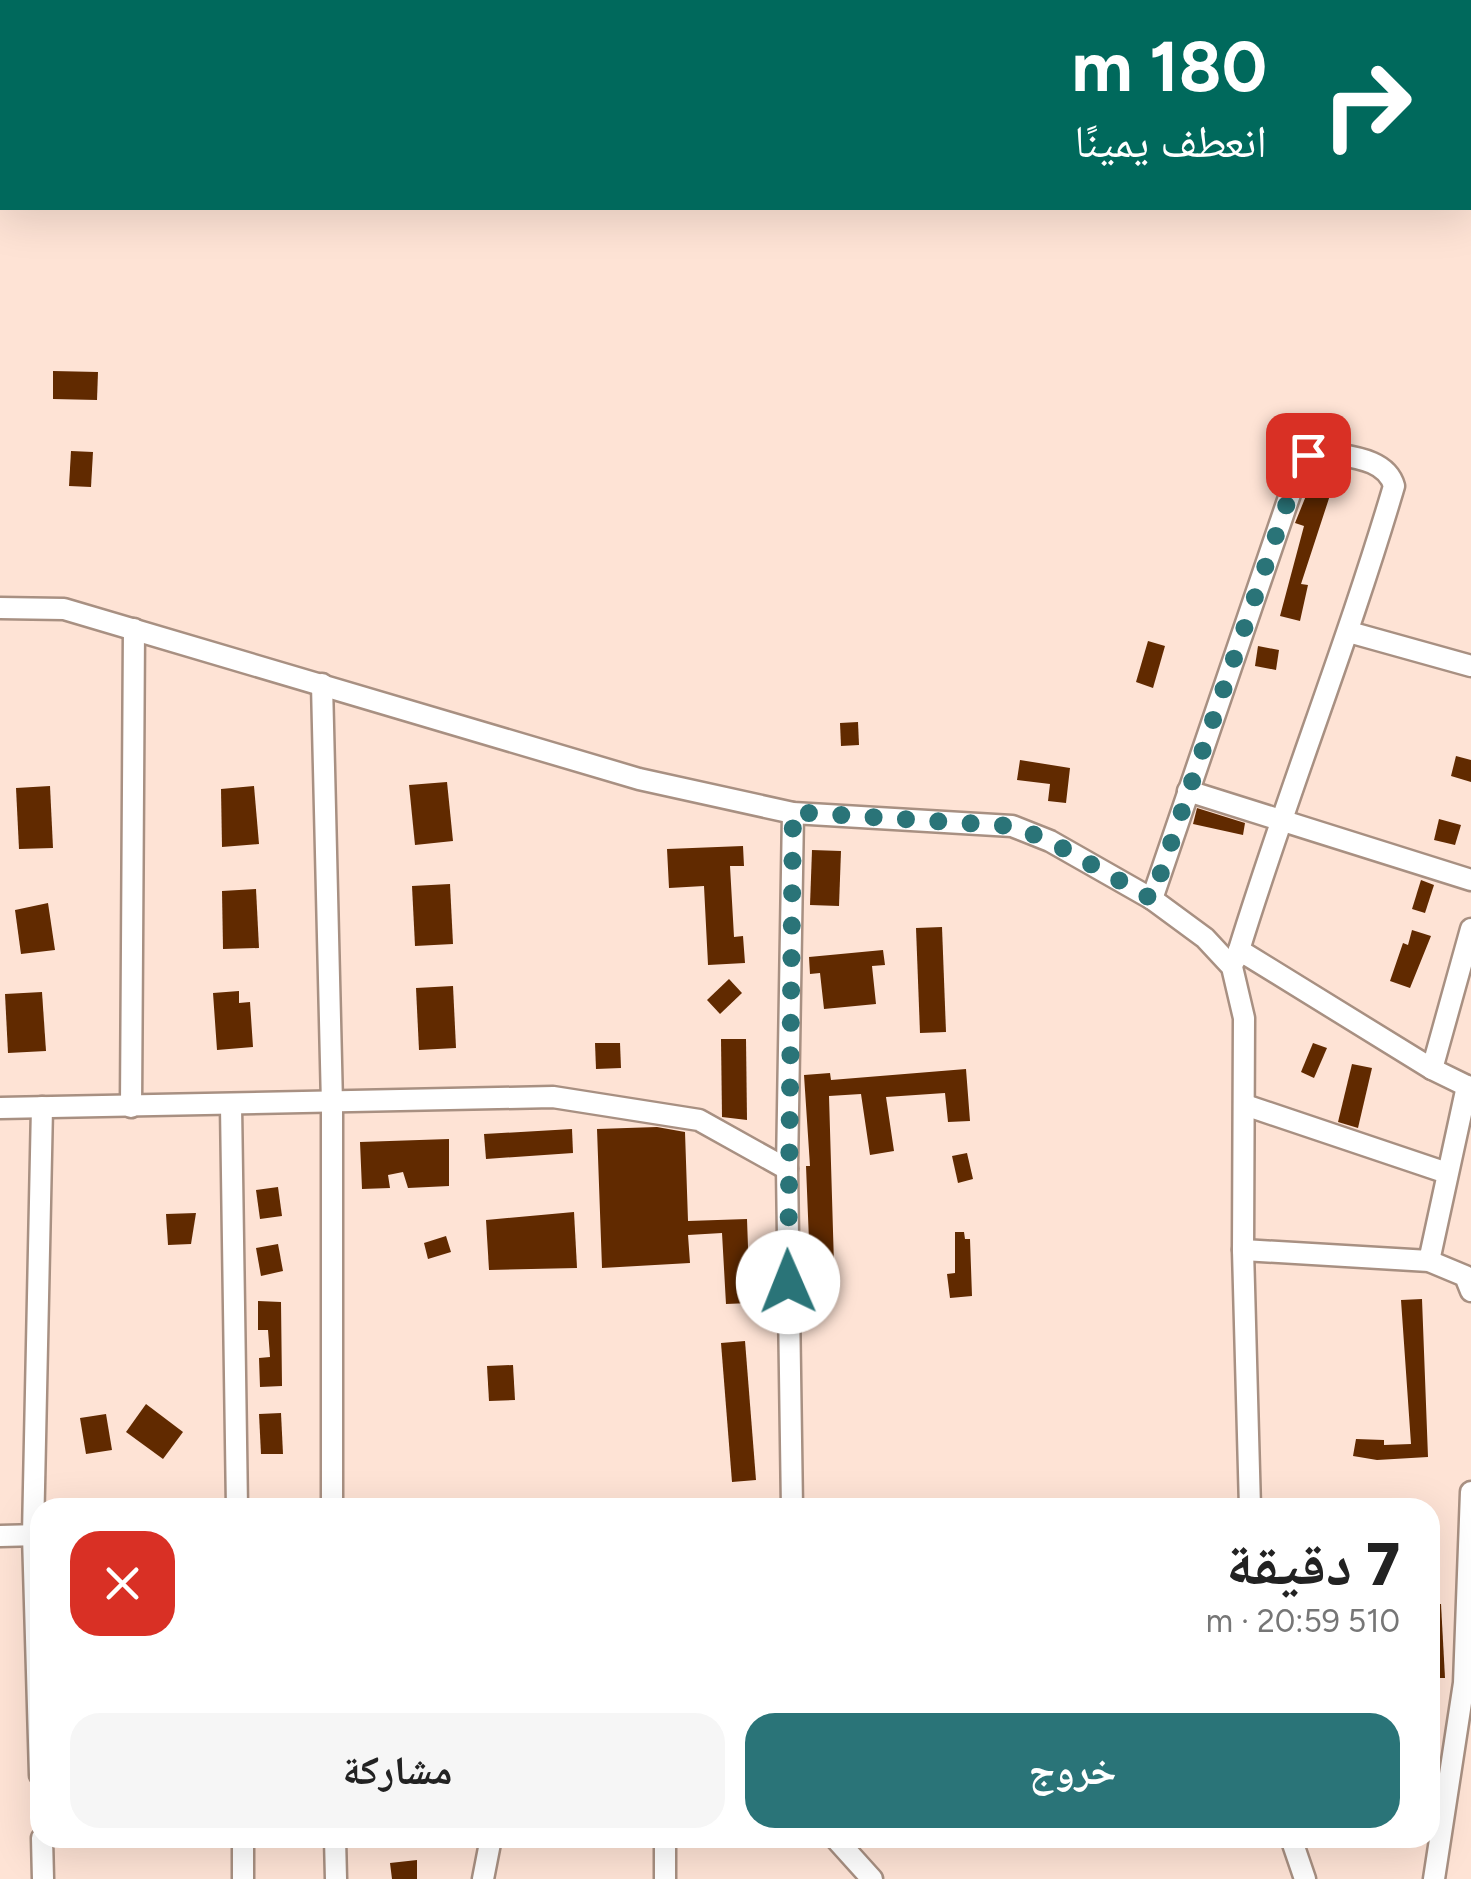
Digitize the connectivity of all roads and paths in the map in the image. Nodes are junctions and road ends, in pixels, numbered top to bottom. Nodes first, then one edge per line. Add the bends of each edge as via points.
1 (0, 608) edge
2 (134, 629) junction
3 (1349, 632) junction
4 (1471, 666) edge
5 (322, 684) junction
6 (1188, 791) junction
7 (793, 812) junction
8 (1279, 820) junction
9 (1471, 880) edge
10 (1152, 899) junction
11 (1471, 929) edge
12 (1235, 958) junction
13 (1464, 984) edge
14 (1432, 1069) junction
15 (1469, 1087) edge
16 (332, 1104) junction
17 (1245, 1104) junction
18 (131, 1106) junction
19 (231, 1106) junction
20 (42, 1107) junction
21 (0, 1108) edge
22 (787, 1169) junction
23 (1447, 1173) junction
24 (1243, 1250) junction
25 (1430, 1260) junction
26 (1471, 1291) edge
27 (1471, 1492) edge
28 (37, 1498) edge
29 (237, 1498) edge
30 (332, 1498) edge
31 (792, 1498) edge
32 (1250, 1498) edge
33 (1471, 1525) edge
34 (30, 1535) edge
35 (0, 1536) edge
36 (1440, 1844) edge
37 (42, 1848) edge
38 (242, 1848) edge
39 (336, 1848) edge
40 (489, 1848) edge
41 (665, 1848) edge
42 (844, 1848) edge
43 (1294, 1848) edge
44 (1439, 1848) edge
45 (43, 1879) edge
46 (243, 1879) edge
47 (336, 1879) edge
48 (484, 1879) edge
49 (666, 1879) edge
50 (872, 1879) edge
51 (1305, 1879) edge
52 (1434, 1879) edge

1 - 2 street via 64,609
2 - 5 street
2 - 18 street
3 - 4 street
3 - 6 street via 1394,486 1381,466 1321,451 1301,462
3 - 8 street
5 - 7 street via 639,779
5 - 16 street
6 - 8 street
6 - 10 street
7 - 10 street via 1012,826
7 - 22 street
8 - 9 street
8 - 12 street
10 - 12 street
11 - 13 street
12 - 14 street
12 - 17 street
13 - 14 street
14 - 15 street
15 - 23 street
16 - 19 street
16 - 22 street via 553,1097 646,1109 699,1120
16 - 30 street
17 - 23 street
17 - 24 street
18 - 19 street
18 - 20 street
19 - 29 street
20 - 21 street
20 - 28 street
22 - 31 street
23 - 25 street
24 - 25 street
24 - 32 street
25 - 26 street via 1466,1276
27 - 33 street
33 - 36 street via 1460,1726
34 - 35 street
37 - 45 street
38 - 46 street
39 - 47 street
40 - 48 street
41 - 49 street
42 - 50 street
43 - 51 street
44 - 52 street

